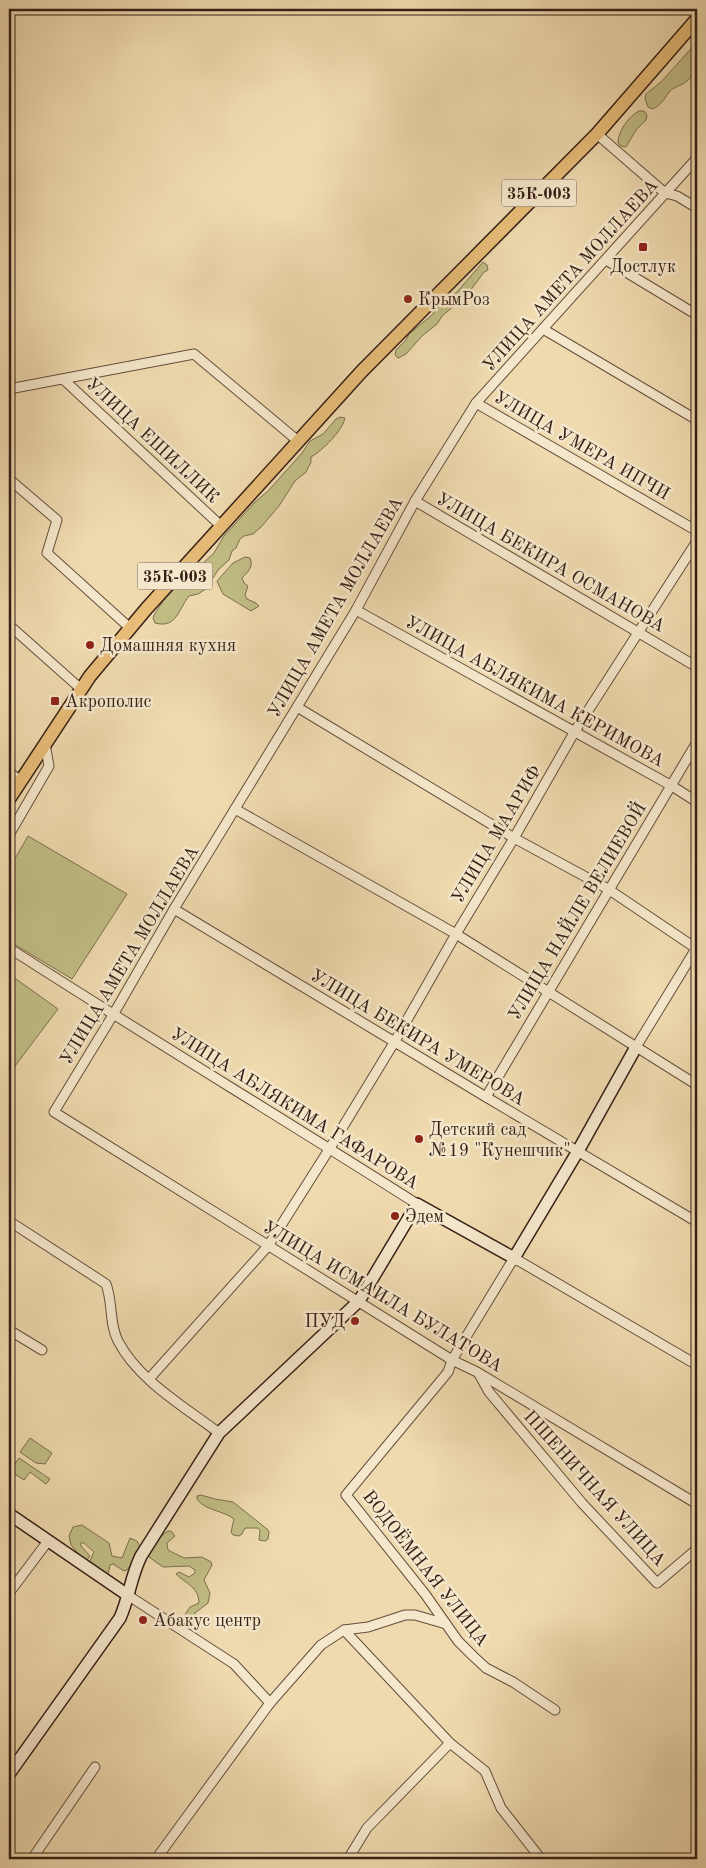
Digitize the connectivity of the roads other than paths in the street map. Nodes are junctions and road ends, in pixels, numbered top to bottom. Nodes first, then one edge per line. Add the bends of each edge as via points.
1 (697, 19) edge
2 (596, 134) junction
3 (697, 158) edge
4 (665, 193) junction
5 (697, 208) edge
6 (606, 260) junction
7 (697, 315) edge
8 (543, 329) junction
9 (63, 379) junction
10 (9, 389) edge
11 (476, 403) junction
12 (697, 420) edge
13 (298, 441) junction
14 (9, 479) edge
15 (415, 501) junction
16 (220, 525) junction
17 (697, 531) edge
18 (697, 542) edge
19 (356, 610) junction
20 (9, 625) edge
21 (130, 628) junction
22 (638, 630) junction
23 (697, 666) edge
24 (82, 689) junction
25 (297, 707) junction
26 (575, 731) junction
27 (697, 742) edge
28 (45, 744) junction
29 (9, 772) edge
30 (21, 781) junction
31 (672, 786) junction
32 (9, 800) edge
33 (697, 802) edge
34 (235, 809) junction
35 (9, 835) edge
36 (514, 838) junction
37 (608, 889) junction
38 (174, 909) junction
39 (456, 934) junction
40 (9, 948) edge
41 (697, 948) edge
42 (549, 993) junction
43 (113, 1015) junction
44 (395, 1041) junction
45 (636, 1047) junction
46 (697, 1085) edge
47 (486, 1097) junction
48 (54, 1112) joint
49 (330, 1148) junction
50 (578, 1151) junction
51 (417, 1204) junction
52 (9, 1221) edge
53 (697, 1222) edge
54 (268, 1246) junction
55 (514, 1258) junction
56 (359, 1301) junction
57 (9, 1330) edge
58 (42, 1350) dead end
59 (452, 1360) junction
60 (697, 1365) edge
61 (477, 1372) junction
62 (149, 1380) junction
63 (219, 1433) junction
64 (697, 1504) edge
65 (9, 1514) edge
66 (48, 1541) junction
67 (697, 1549) edge
68 (9, 1593) edge
69 (129, 1596) junction
70 (446, 1624) junction
71 (344, 1630) junction
72 (270, 1704) junction
73 (555, 1710) dead end
74 (450, 1743) junction
75 (95, 1767) dead end
76 (9, 1774) edge
77 (32, 1859) edge
78 (156, 1859) edge
79 (348, 1859) edge
80 (541, 1859) edge

1 - 2 main road, 35К-003
2 - 4 street
2 - 13 main road, 35К-003 via 397,334
3 - 4 street, УЛИЦА АМЕТА МОЛЛАЕВА
4 - 5 street
4 - 6 street, УЛИЦА АМЕТА МОЛЛАЕВА
6 - 7 street
6 - 8 street, УЛИЦА АМЕТА МОЛЛАЕВА
8 - 11 street, УЛИЦА АМЕТА МОЛЛАЕВА
8 - 12 street
9 - 10 street
9 - 13 street via 194,354
9 - 16 street, УЛИЦА ЕШИЛЛИК
11 - 15 street, УЛИЦА АМЕТА МОЛЛАЕВА
11 - 17 street, УЛИЦА УМЕРА ИПЧИ
13 - 16 main road, 35К-003
14 - 21 street via 57,520 47,553
15 - 19 street, УЛИЦА АМЕТА МОЛЛАЕВА
15 - 22 street, УЛИЦА БЕКИРА ОСМАНОВА
16 - 21 main road, 35К-003
18 - 22 street, УЛИЦА МААРИФ
19 - 25 street, УЛИЦА АМЕТА МОЛЛАЕВА
19 - 26 street, УЛИЦА АБЛЯКИМА КЕРИМОВА
20 - 24 street
21 - 24 main road, 35К-003
22 - 23 street, УЛИЦА БЕКИРА ОСМАНОВА
22 - 26 street, УЛИЦА МААРИФ
24 - 28 main road, 35К-003
25 - 34 street, УЛИЦА АМЕТА МОЛЛАЕВА
25 - 36 street
26 - 31 street, УЛИЦА АБЛЯКИМА КЕРИМОВА
26 - 36 street, УЛИЦА МААРИФ
27 - 31 street, УЛИЦА НАЙЛЕ ВЕЛИЕВОЙ
28 - 30 main road, 35К-003
28 - 35 street via 49,766
29 - 30 street
30 - 32 main road, 35К-003
31 - 33 street, УЛИЦА АБЛЯКИМА КЕРИМОВА
31 - 37 street, УЛИЦА НАЙЛЕ ВЕЛИЕВОЙ
34 - 38 street, УЛИЦА АМЕТА МОЛЛАЕВА
34 - 39 street
36 - 37 street
36 - 39 street, УЛИЦА МААРИФ
37 - 41 street
37 - 42 street, УЛИЦА НАЙЛЕ ВЕЛИЕВОЙ
38 - 43 street, УЛИЦА АМЕТА МОЛЛАЕВА
38 - 44 street, УЛИЦА БЕКИРА УМЕРОВА
39 - 42 street
39 - 44 street, УЛИЦА МААРИФ
40 - 43 street, УЛИЦА АБЛЯКИМА ГАФАРОВА
41 - 45 street
42 - 45 street
42 - 47 street, УЛИЦА НАЙЛЕ ВЕЛИЕВОЙ
43 - 48 street, УЛИЦА АМЕТА МОЛЛАЕВА
43 - 49 street, УЛИЦА АБЛЯКИМА ГАФАРОВА
44 - 47 street, УЛИЦА БЕКИРА УМЕРОВА
44 - 49 street, УЛИЦА МААРИФ
45 - 46 street
45 - 50 street
47 - 50 street, УЛИЦА БЕКИРА УМЕРОВА
48 - 54 street, УЛИЦА ИСМАИЛА БУЛАТОВА
49 - 51 street, УЛИЦА АБЛЯКИМА ГАФАРОВА
49 - 54 street, УЛИЦА МААРИФ
50 - 53 street, УЛИЦА БЕКИРА УМЕРОВА
50 - 55 street
51 - 55 street, УЛИЦА АБЛЯКИМА ГАФАРОВА
51 - 56 street
52 - 62 street via 106,1284 111,1296 117,1340
54 - 56 street, УЛИЦА ИСМАИЛА БУЛАТОВА
54 - 62 street, УЛИЦА МААРИФ
55 - 59 street
55 - 60 street, УЛИЦА АБЛЯКИМА ГАФАРОВА
56 - 59 street, УЛИЦА ИСМАИЛА БУЛАТОВА
56 - 63 street
57 - 58 street
59 - 61 street, УЛИЦА ИСМАИЛА БУЛАТОВА
59 - 70 street, ВОДОЁМНАЯ УЛИЦА via 448,1372 346,1495
61 - 64 street, УЛИЦА ИСМАИЛА БУЛАТОВА
61 - 67 street, ПШЕНИЧНАЯ УЛИЦА via 489,1392 582,1503 657,1583
62 - 63 street
63 - 69 street via 142,1556 134,1572
65 - 66 street
66 - 68 street
66 - 69 street
69 - 72 street via 234,1664
69 - 76 street via 112,1630
70 - 71 street via 405,1614 368,1627
70 - 73 street, ВОДОЁМНАЯ УЛИЦА via 458,1641 486,1668
71 - 72 street via 321,1646
71 - 74 street
72 - 78 street
74 - 79 street via 367,1828
74 - 80 street via 485,1771 501,1808
75 - 77 street

